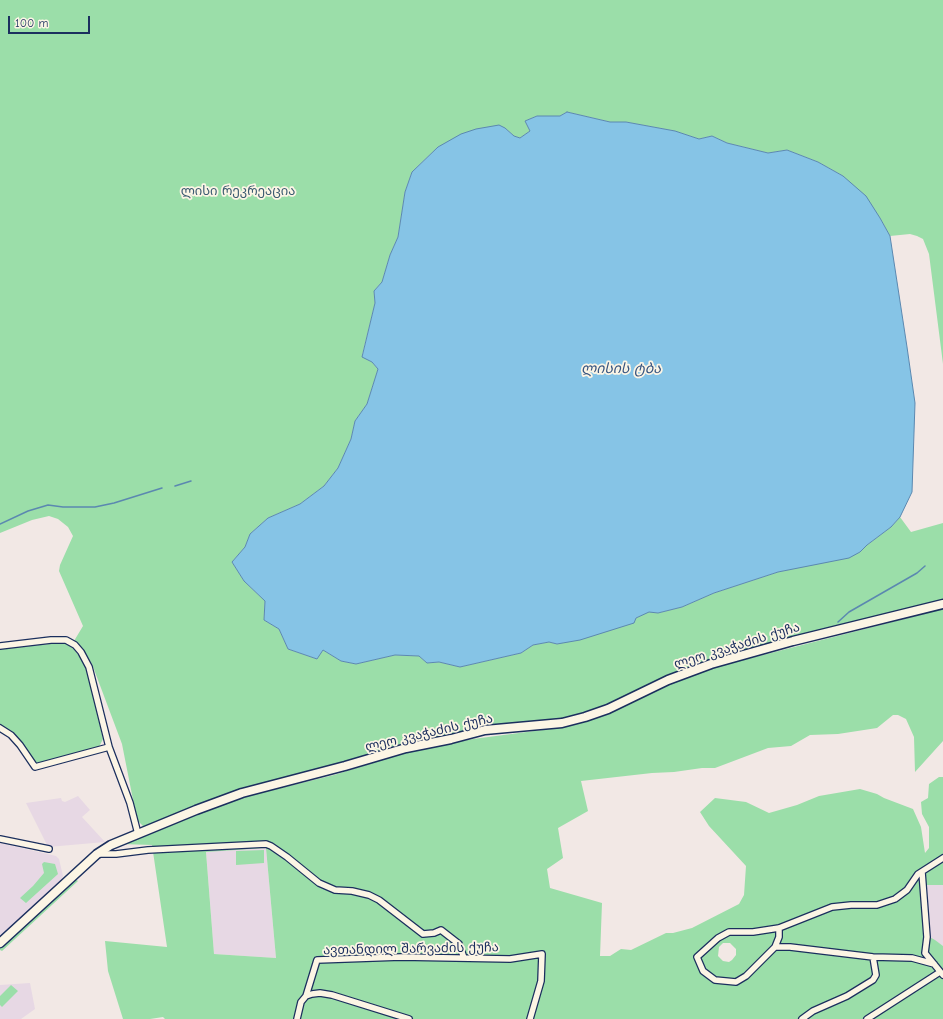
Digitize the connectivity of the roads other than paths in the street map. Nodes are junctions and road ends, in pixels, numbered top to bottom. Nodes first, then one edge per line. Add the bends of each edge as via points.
1 (943, 604) edge
2 (0, 646) edge
3 (0, 728) edge
4 (109, 747) junction
5 (138, 834) junction
6 (0, 839) edge
7 (49, 849) dead end
8 (96, 854) junction
9 (943, 858) edge
10 (922, 872) junction
11 (779, 928) junction
12 (0, 943) edge
13 (775, 946) junction
14 (873, 957) junction
15 (464, 958) junction
16 (934, 964) junction
17 (942, 973) edge
18 (306, 996) junction
19 (297, 1019) edge
20 (409, 1019) edge
21 (530, 1019) edge
22 (802, 1019) edge
23 (867, 1019) edge

1 - 5 main road, ლეო კვაჭაძის ქუჩა via 711,664 668,680 585,718 562,723 485,730 406,748 242,794
2 - 4 street via 51,640 66,640 75,645 89,667
3 - 4 street via 20,745 35,767
4 - 5 street via 130,803
5 - 8 main road, ლეო კვაჭაძის ქუჩა
6 - 7 street
8 - 12 main road, ლეო კვაჭაძის ქუჩა
8 - 15 street via 266,844 319,883 335,890 352,891 379,900 423,934 441,930 459,944
9 - 10 street
10 - 11 street via 907,890 895,899 877,905 851,904 832,907
10 - 16 street via 927,937 925,953
11 - 13 street
11 - 13 street via 729,932 718,938 697,957 703,971 715,980 736,982 746,976
13 - 14 street
14 - 16 street via 912,958
14 - 22 street via 876,975 872,980
15 - 18 street, ავთანდილ შარვაძის ქუჩა via 318,960
15 - 21 street, ავთანდილ შარვაძის ქუჩა via 510,959 542,954 541,981
16 - 17 street
17 - 23 street
18 - 19 street via 301,1002
18 - 20 street via 320,993 332,995

